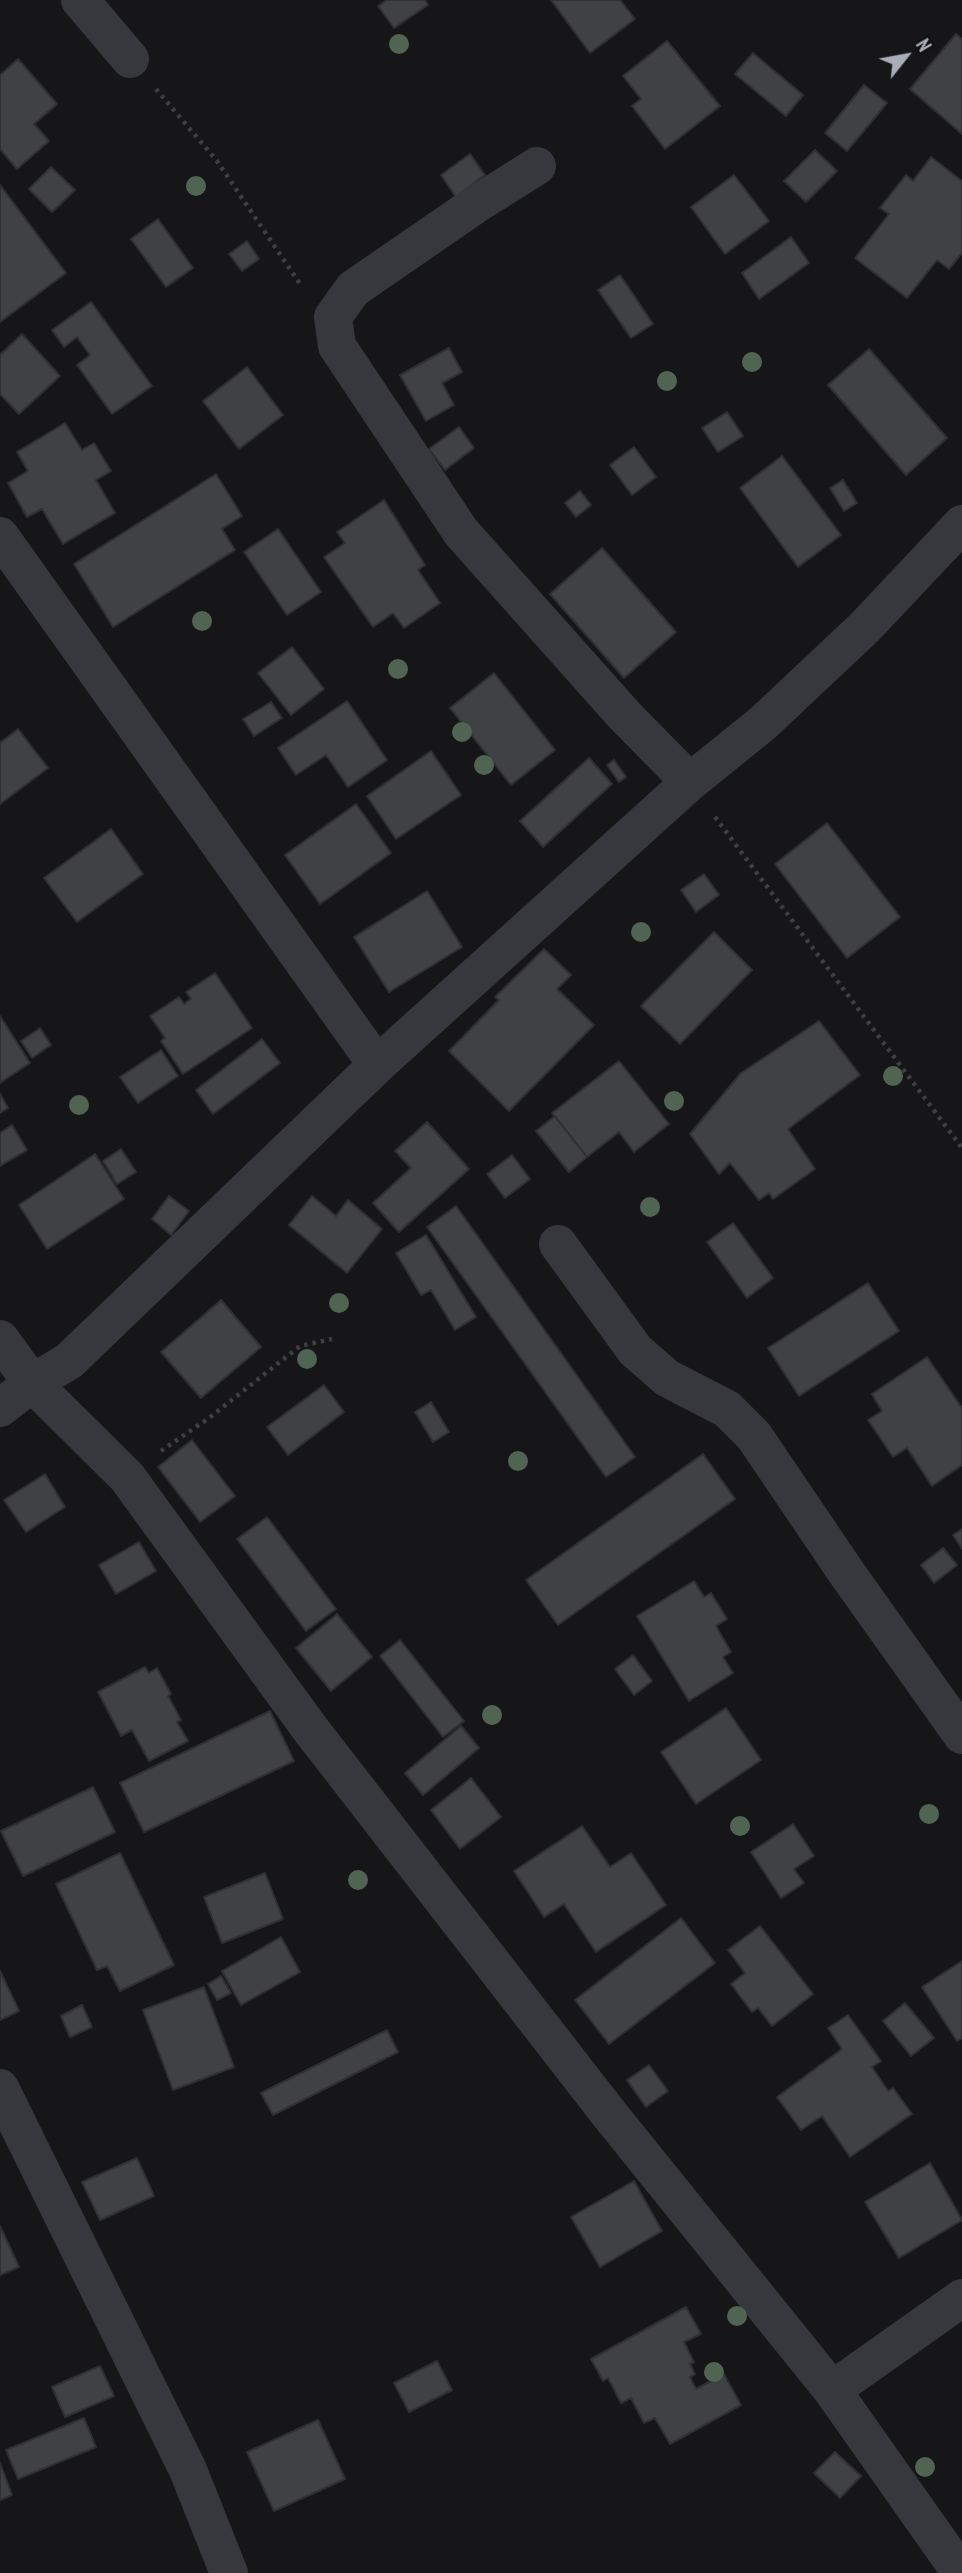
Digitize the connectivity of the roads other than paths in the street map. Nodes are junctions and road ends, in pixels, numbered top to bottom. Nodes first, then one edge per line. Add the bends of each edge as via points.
1 (80, 0) edge
2 (130, 59) road end
3 (537, 166) dead end
4 (962, 524) edge
5 (0, 536) edge
6 (690, 782) junction
7 (377, 1065) junction
8 (558, 1244) dead end
9 (0, 1339) edge
10 (33, 1383) junction
11 (0, 1408) edge
12 (962, 1735) edge
13 (0, 2088) edge
14 (962, 2298) edge
15 (832, 2390) junction
16 (229, 2573) edge
17 (961, 2573) edge

1 - 2 street
3 - 6 street via 353,289 333,317 337,346 461,532
4 - 6 street via 865,627 763,723
5 - 7 street
6 - 7 street
7 - 10 street via 69,1361
8 - 12 street via 635,1350 667,1378 727,1409 754,1436
9 - 10 street
10 - 11 street
10 - 15 street via 127,1478 311,1730
13 - 16 street via 188,2470
14 - 15 street
15 - 17 street

